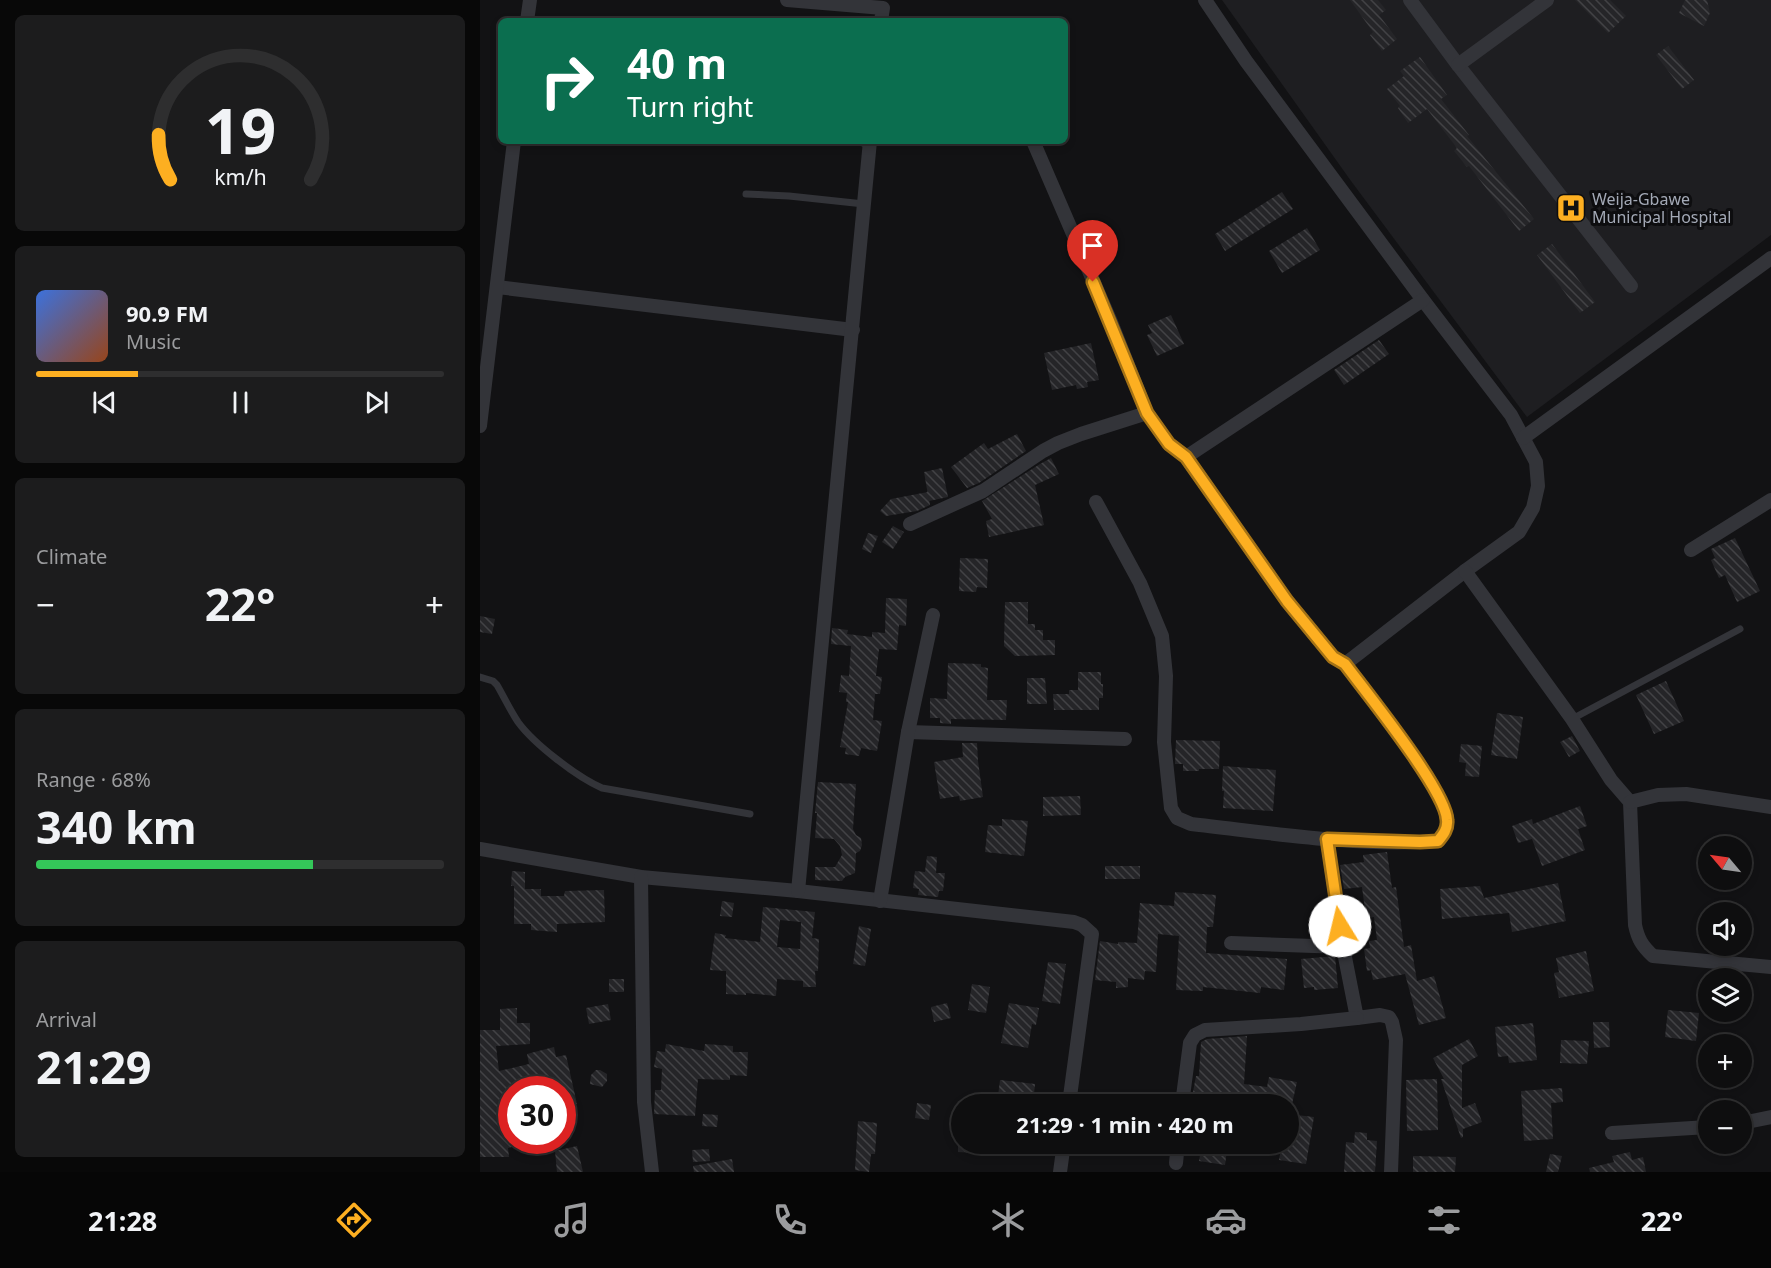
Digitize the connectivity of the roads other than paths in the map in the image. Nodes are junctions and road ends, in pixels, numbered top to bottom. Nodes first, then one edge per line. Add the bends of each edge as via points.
1 (530, 0) edge
2 (787, 0) edge
3 (1205, 0) edge
4 (1410, 0) edge
5 (1547, 0) edge
6 (883, 10) edge
7 (527, 18) edge
8 (1458, 64) junction
9 (514, 144) edge
10 (866, 144) edge
11 (1034, 144) edge
12 (746, 194) dead end
13 (864, 204) junction
14 (1771, 258) edge
15 (1631, 286) dead end
16 (497, 287) junction
17 (1423, 300) junction
18 (853, 330) junction
19 (483, 385) edge
20 (1147, 413) junction
21 (480, 426) edge
22 (1523, 438) junction
23 (1186, 457) junction
24 (1771, 500) edge
25 (1096, 502) dead end
26 (910, 524) dead end
27 (1691, 550) dead end
28 (1464, 571) junction
29 (933, 615) dead end
30 (1740, 629) dead end
31 (1345, 664) junction
32 (480, 677) edge
33 (1572, 719) junction
34 (908, 732) junction
35 (1125, 739) dead end
36 (1630, 801) junction
37 (1771, 807) edge
38 (750, 814) dead end
39 (1327, 839) junction
40 (480, 849) edge
41 (641, 877) junction
42 (798, 891) junction
43 (880, 901) junction
44 (1231, 943) dead end
45 (1343, 947) junction
46 (1771, 967) edge
47 (1358, 1018) junction
48 (1070, 1094) edge
49 (1183, 1094) edge
50 (1771, 1117) edge
51 (1752, 1121) edge
52 (1698, 1128) edge
53 (1612, 1133) dead end
54 (1062, 1154) edge
55 (1177, 1154) edge
56 (1176, 1163) dead end
57 (652, 1172) edge
58 (1060, 1172) edge
59 (1391, 1172) edge

1 - 7 street
2 - 6 street
3 - 17 street
4 - 8 street
5 - 8 street
8 - 15 street
9 - 16 street
10 - 13 street
11 - 20 street
12 - 13 lane
13 - 18 street
14 - 22 street
16 - 18 street
16 - 19 street
17 - 22 street via 1511,415
17 - 23 street
18 - 42 street
19 - 21 street
20 - 23 street via 1169,444
20 - 26 street via 1058,443 983,491
22 - 28 street via 1536,462 1539,486 1533,508 1518,532
23 - 31 street via 1287,601 1333,657
24 - 27 street
25 - 39 street via 1140,583 1162,636 1166,676 1164,742 1171,808 1177,818 1191,824
28 - 31 street
28 - 33 street
29 - 34 street
30 - 33 lane
31 - 39 street via 1423,771 1448,819 1438,841
32 - 38 lane via 497,685 518,721 538,743 589,782 602,788
33 - 36 street via 1611,780
34 - 35 street
34 - 43 street
36 - 37 street via 1686,794
36 - 46 street via 1635,925 1643,946 1653,956
39 - 45 street
40 - 41 street
41 - 42 street
41 - 57 street via 644,1102
42 - 43 street
43 - 48 street via 1074,922 1092,934
44 - 45 street
45 - 47 street
47 - 49 street via 1205,1030 1190,1043
47 - 59 street via 1389,1017 1396,1040
50 - 51 street
52 - 53 street
54 - 58 street
55 - 56 street

